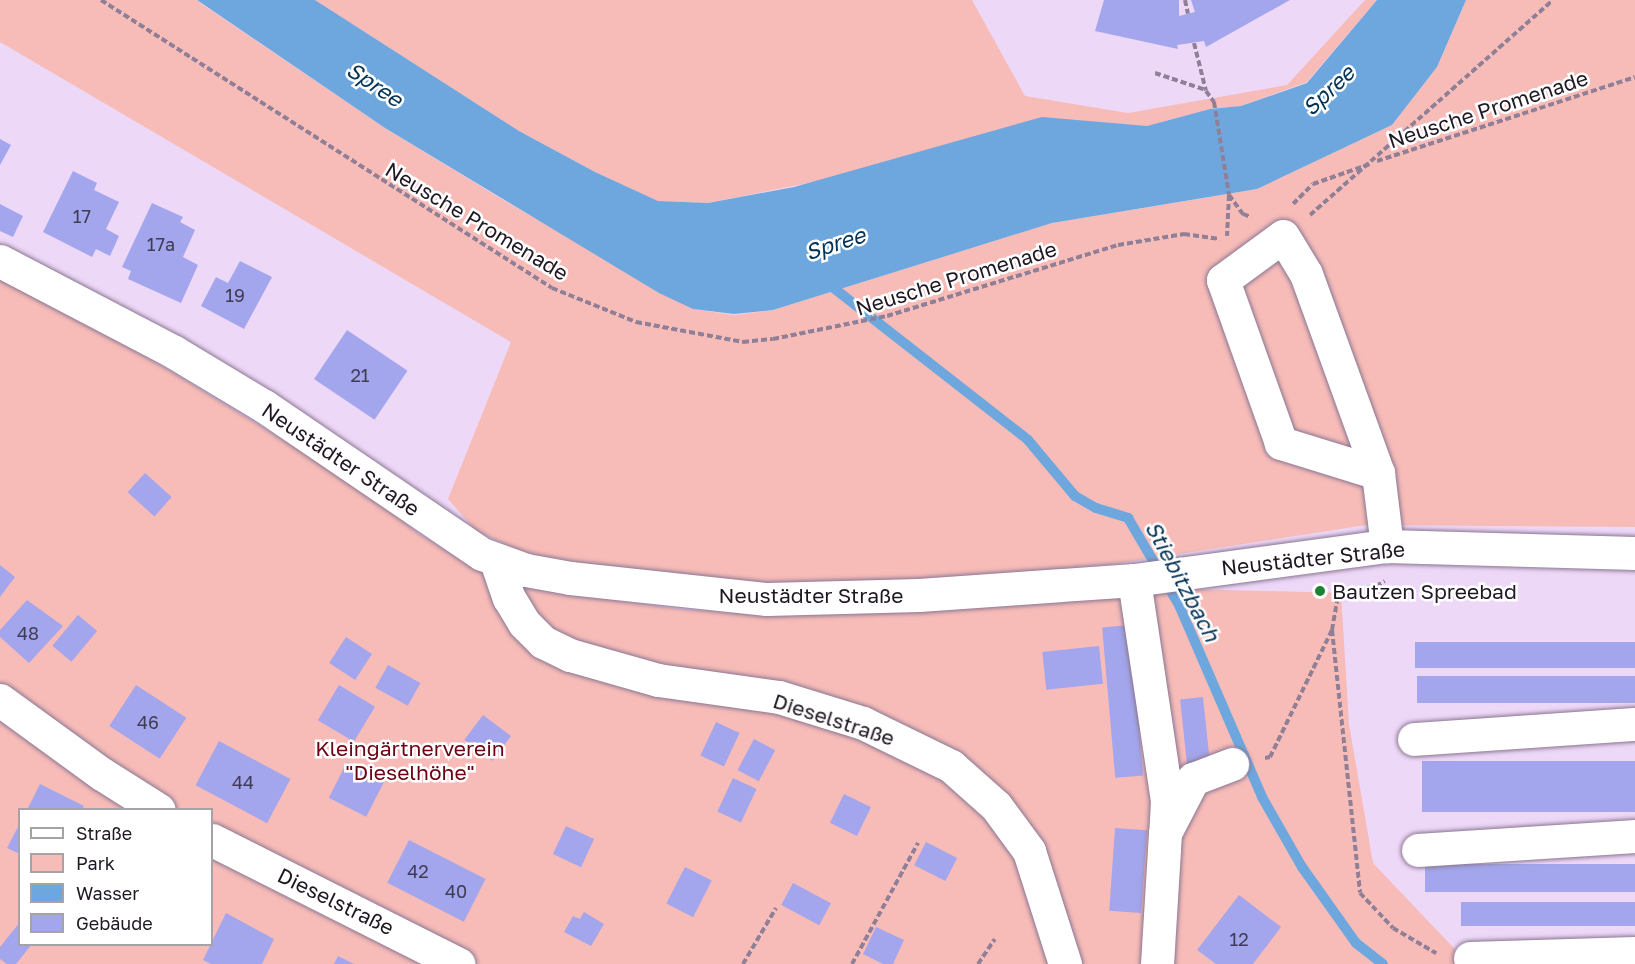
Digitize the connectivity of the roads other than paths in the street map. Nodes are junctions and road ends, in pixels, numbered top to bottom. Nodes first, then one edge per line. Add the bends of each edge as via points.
1 (0, 261) edge
2 (1378, 473) junction
3 (1387, 546) junction
4 (1635, 553) edge
5 (496, 561) junction
6 (1138, 579) junction
7 (0, 700) edge
8 (1635, 724) edge
9 (1414, 739) dead end
10 (1232, 764) dead end
11 (156, 808) edge
12 (1166, 833) junction
13 (1635, 836) edge
14 (213, 841) edge
15 (1418, 850) dead end
16 (1635, 953) edge
17 (1457, 958) road end
18 (459, 964) edge
19 (1065, 964) edge
20 (1157, 964) edge

1 - 5 street, Neustädter Straße via 174,352 264,406 468,546
2 - 2 street via 1281,443 1223,280 1276,223 1306,274
2 - 3 street
3 - 4 street, Neustädter Straße
3 - 6 street, Neustädter Straße
5 - 6 street, Neustädter Straße via 570,578 767,599 919,595
5 - 19 street, Dieselstraße via 508,598 524,624 543,642 570,655 658,680 779,697 863,723 951,766 996,806 1029,851
6 - 12 street via 1167,800
7 - 11 street
8 - 9 street
10 - 12 street via 1193,779
12 - 20 street
13 - 15 street
14 - 18 street, Dieselstraße
16 - 17 street

